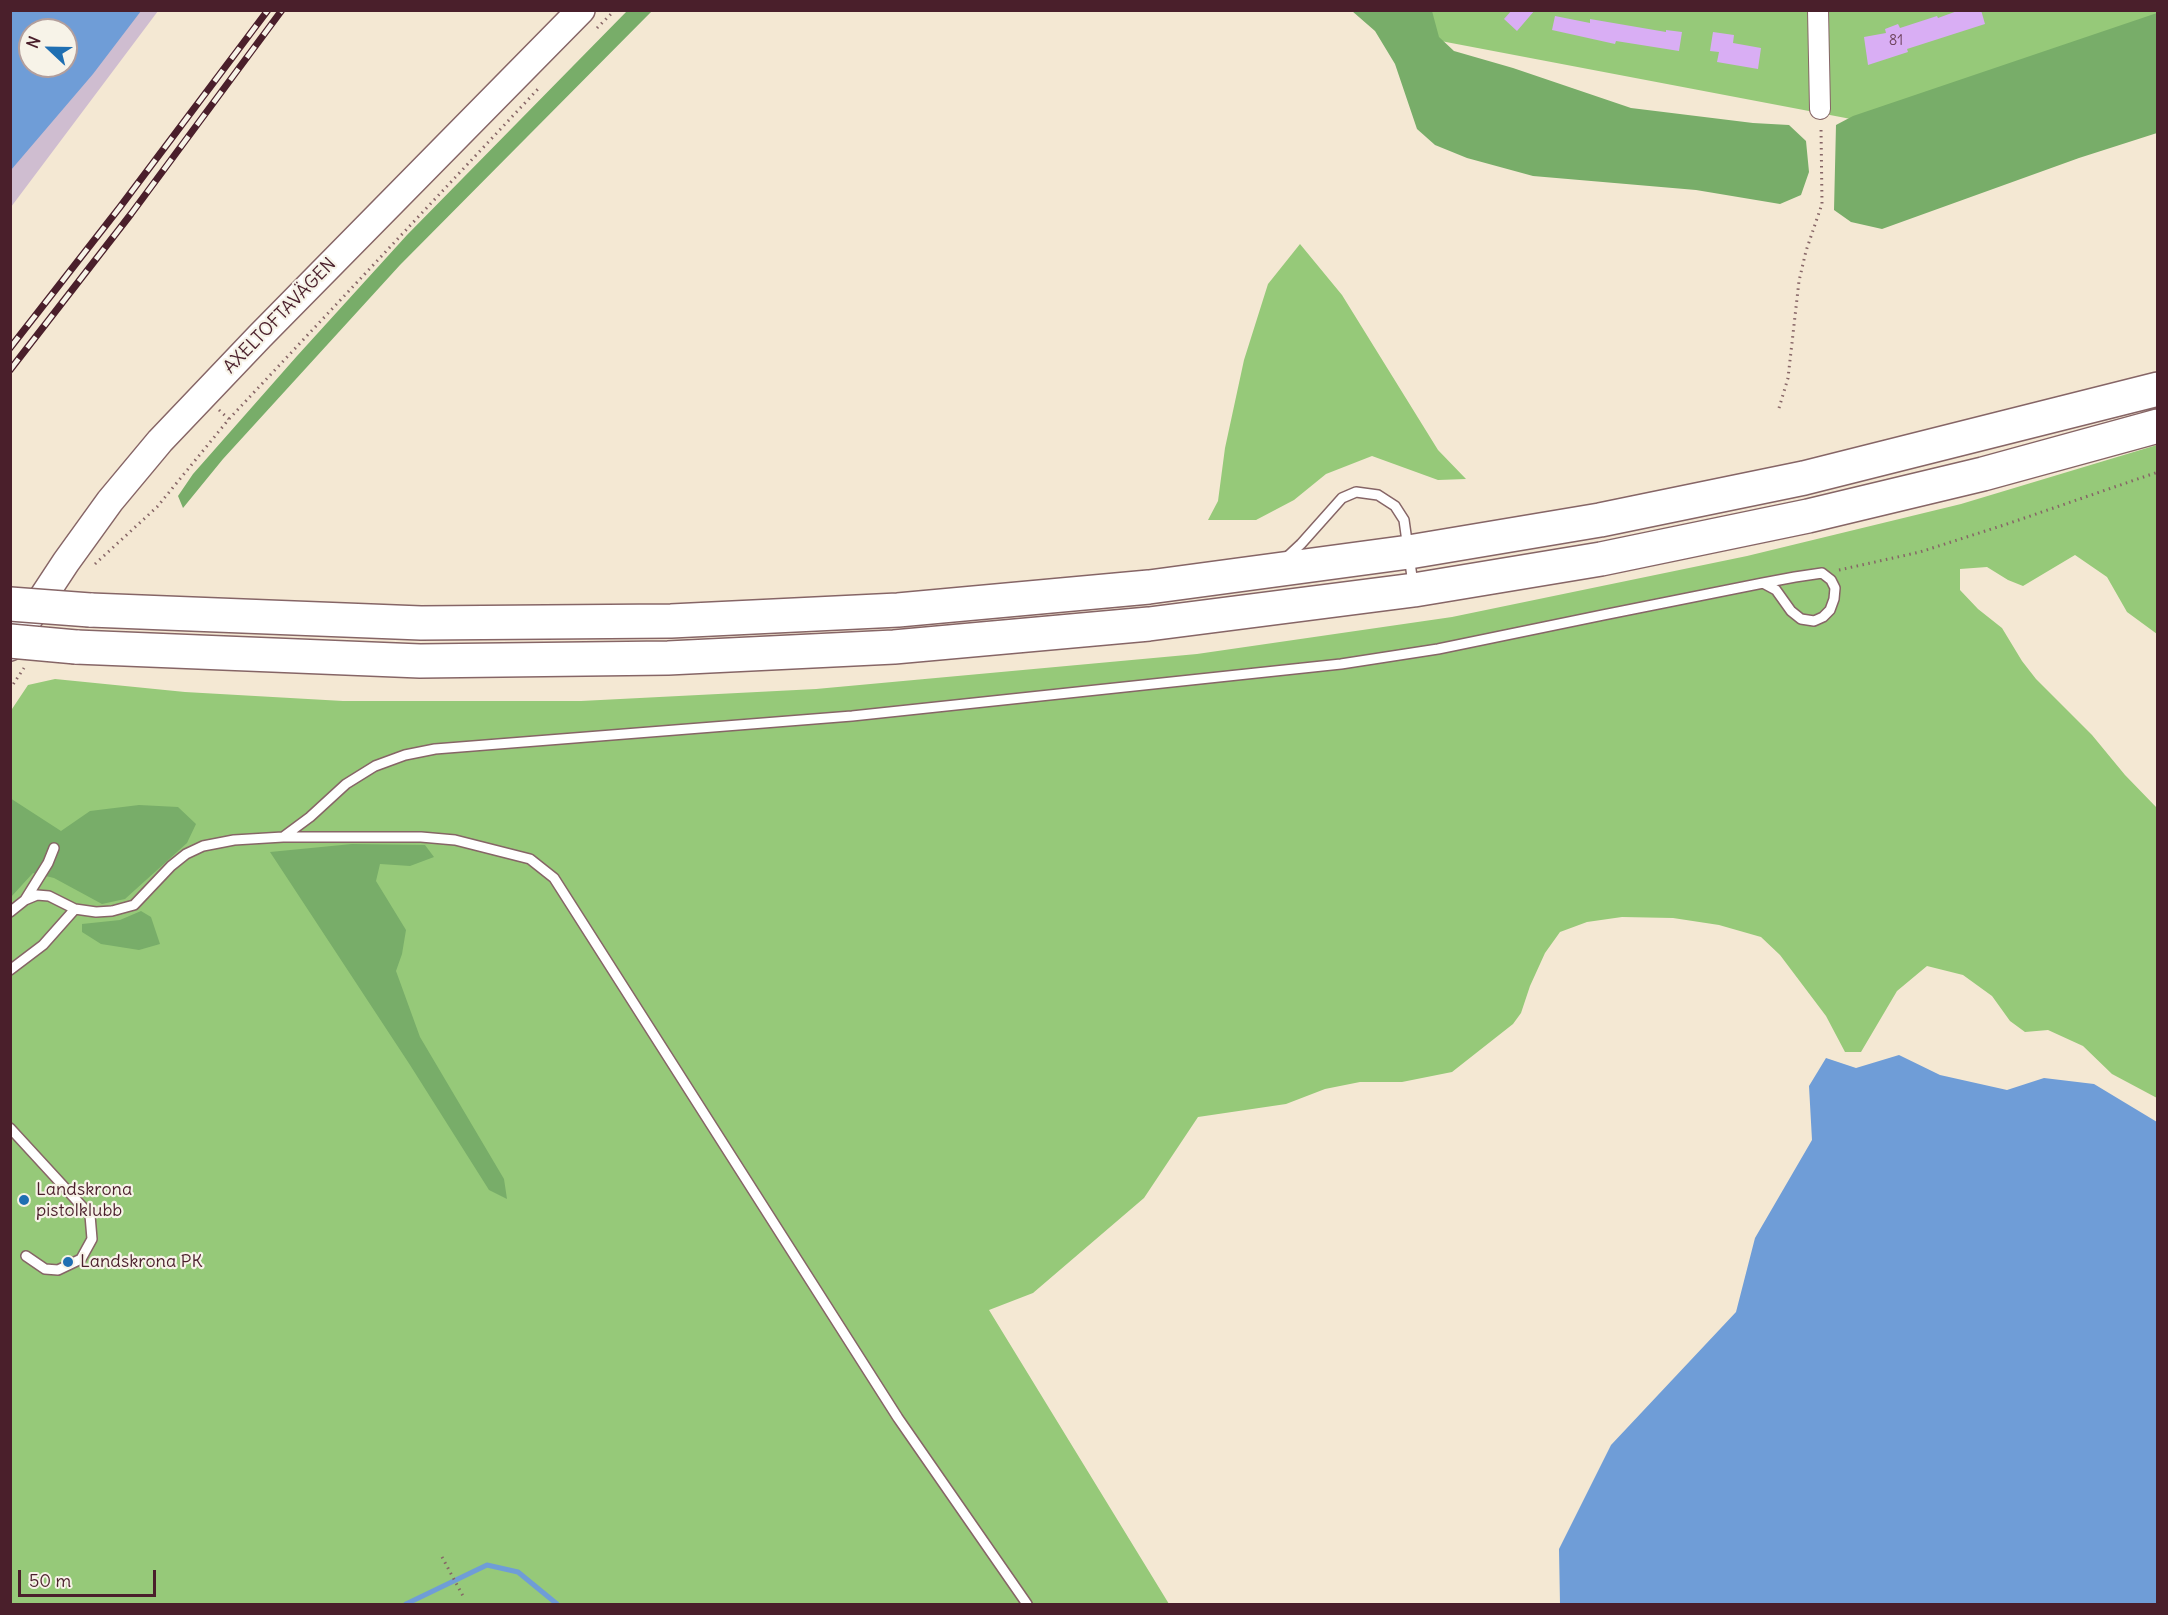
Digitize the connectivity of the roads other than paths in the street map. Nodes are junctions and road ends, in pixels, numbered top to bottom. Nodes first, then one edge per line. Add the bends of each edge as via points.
1 (1815, 11) edge
2 (585, 23) edge
3 (1820, 109) road end
4 (2157, 389) edge
5 (2157, 426) edge
6 (1409, 552) junction
7 (1268, 573) junction
8 (1763, 583) junction
9 (1414, 590) junction
10 (10, 604) edge
11 (10, 641) edge
12 (10, 647) edge
13 (283, 837) junction
14 (54, 848) dead end
15 (25, 900) junction
16 (75, 909) junction
17 (10, 912) edge
18 (10, 970) edge
19 (10, 1128) edge
20 (27, 1256) dead end
21 (1028, 1605) edge

1 - 3 street
2 - 12 main road, AXELTOFTAVÄGEN via 260,336 160,441 110,501
4 - 6 highway via 1804,478 1600,520
5 - 9 highway via 1983,474 1808,516 1601,559
6 - 7 highway
6 - 7 lane via 1404,520 1395,506 1378,495 1356,492 1342,498 1301,544
6 - 9 lane
7 - 10 highway, bridge via 898,610 671,621 421,623
8 - 8 lane via 1822,573 1835,588 1834,599 1830,610 1814,621 1791,611 1776,590
8 - 13 lane via 1438,649 1341,664 852,716 435,749 375,766 345,784
9 - 11 highway, bridge via 1149,624 894,647 668,658 420,661
13 - 16 lane via 202,846 171,866 134,905 112,911
13 - 21 lane via 455,840 530,859 554,878 898,1418
14 - 15 lane
15 - 16 lane via 49,896
15 - 17 lane
16 - 18 lane via 43,945
19 - 20 lane via 90,1215 92,1239 81,1259 58,1270 45,1269

